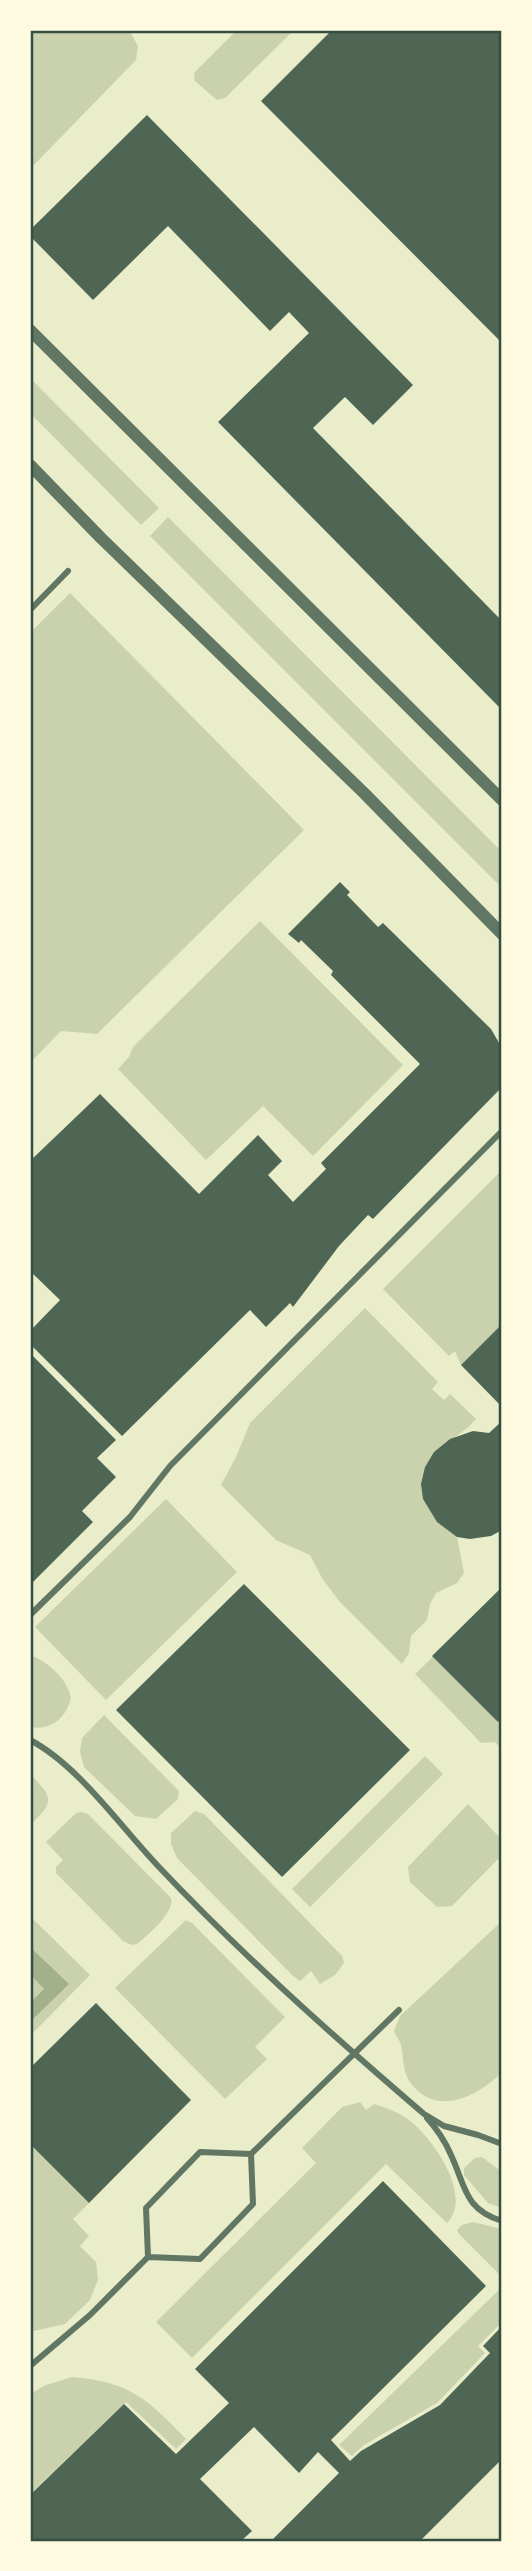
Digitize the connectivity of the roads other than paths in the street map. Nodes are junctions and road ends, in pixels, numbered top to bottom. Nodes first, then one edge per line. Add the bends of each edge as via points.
1 (30, 330) edge
2 (30, 465) edge
3 (68, 571) dead end
4 (30, 610) edge
5 (502, 800) edge
6 (502, 934) edge
7 (502, 1131) edge
8 (30, 1615) edge
9 (30, 1740) edge
10 (400, 2010) dead end
11 (355, 2054) junction
12 (424, 2114) junction
13 (502, 2144) edge
14 (251, 2154) junction
15 (502, 2221) edge
16 (148, 2256) junction
17 (30, 2366) edge

1 - 5 street
2 - 6 street
3 - 4 street
7 - 8 street via 170,1466 130,1517
9 - 11 street via 71,1771 194,1902
10 - 11 street
11 - 12 street
11 - 14 street
12 - 13 street via 444,2126
12 - 15 street via 451,2154 470,2201
14 - 16 street via 200,2152 146,2208
14 - 16 street via 253,2204 200,2259
16 - 17 street via 90,2315

